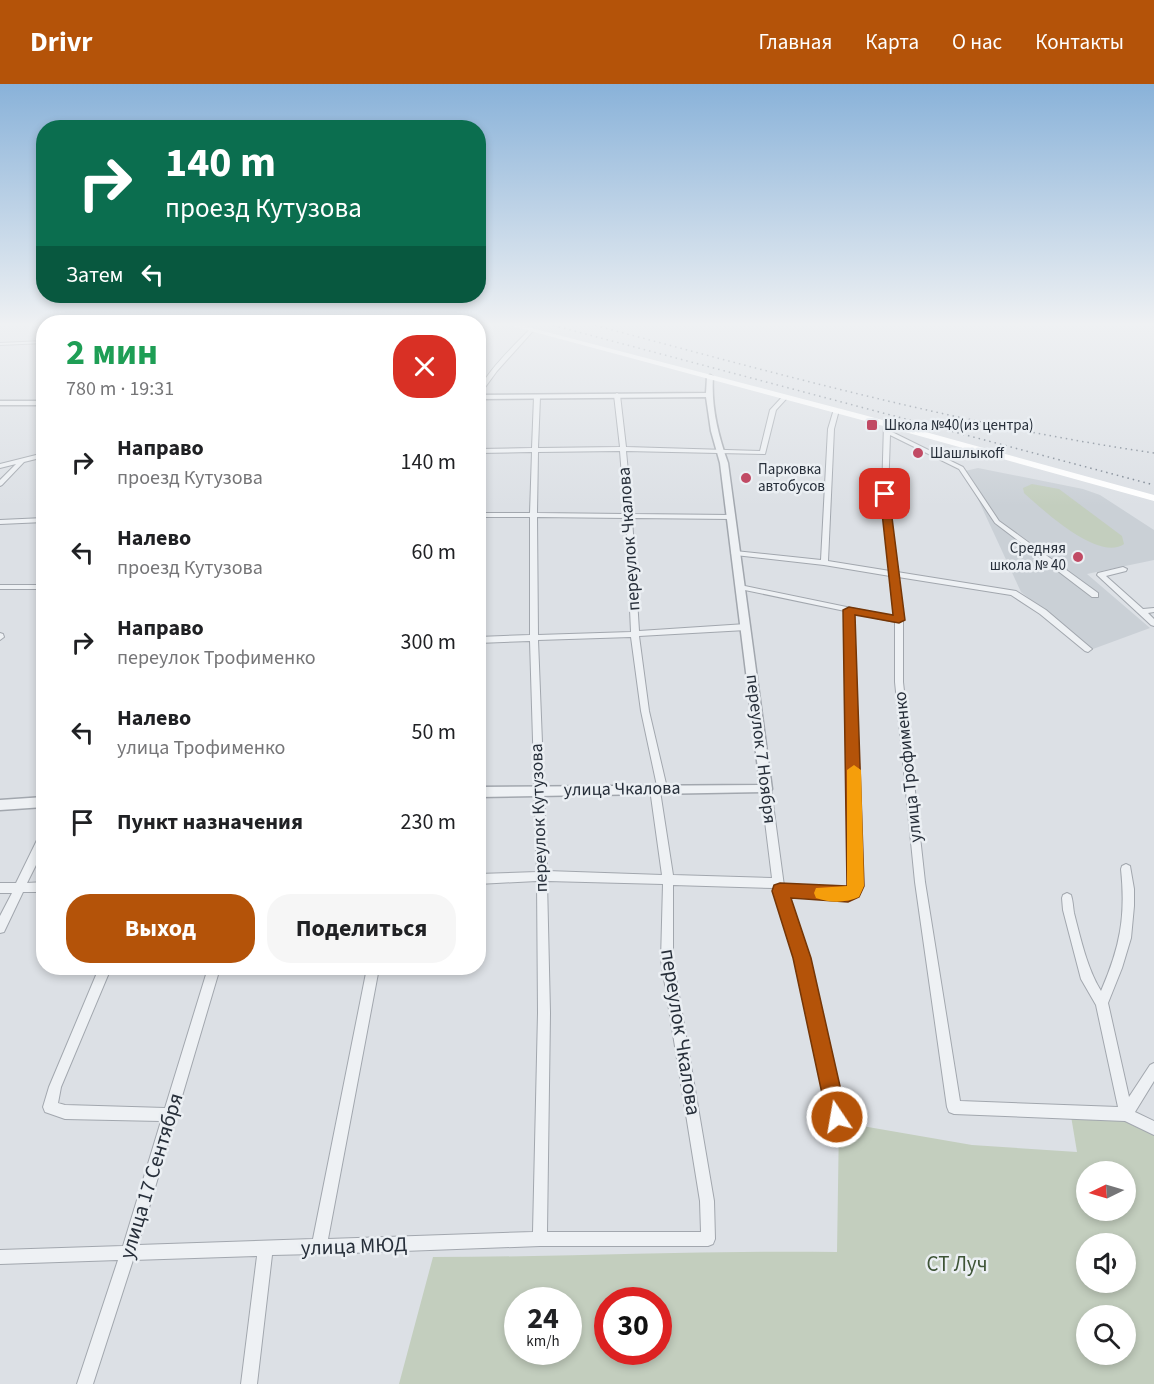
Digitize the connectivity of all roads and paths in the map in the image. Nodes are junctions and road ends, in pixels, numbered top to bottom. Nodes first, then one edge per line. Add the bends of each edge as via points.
1 (710, 385) edge
2 (739, 385) edge
3 (616, 395) junction
4 (486, 396) edge
5 (710, 396) junction
6 (537, 397) junction
7 (785, 397) junction
8 (0, 403) edge
9 (36, 403) edge
10 (836, 410) junction
11 (887, 428) junction
12 (622, 449) junction
13 (534, 450) junction
14 (720, 450) junction
15 (486, 451) edge
16 (36, 457) edge
17 (21, 462) junction
18 (0, 466) edge
19 (0, 484) edge
20 (1154, 498) edge
21 (486, 516) edge
22 (532, 517) junction
23 (731, 517) junction
24 (628, 518) junction
25 (36, 520) edge
26 (0, 522) edge
27 (735, 553) junction
28 (824, 562) junction
29 (1124, 569) dead end
30 (893, 573) junction
31 (36, 585) edge
32 (0, 587) edge
33 (740, 587) junction
34 (1095, 595) dead end
35 (849, 610) junction
36 (1154, 610) edge
37 (1142, 612) junction
38 (899, 620) junction
39 (1154, 623) edge
40 (746, 627) junction
41 (635, 634) junction
42 (533, 637) junction
43 (486, 640) edge
44 (1088, 649) dead end
45 (658, 789) junction
46 (766, 789) junction
47 (536, 790) junction
48 (486, 792) edge
49 (36, 803) edge
50 (0, 805) edge
51 (36, 854) edge
52 (1126, 869) dead end
53 (542, 876) junction
54 (486, 879) edge
55 (668, 879) junction
56 (20, 887) junction
57 (36, 887) edge
58 (779, 887) junction
59 (0, 888) edge
60 (1067, 898) dead end
61 (0, 928) edge
62 (102, 975) edge
63 (212, 975) edge
64 (372, 975) edge
65 (1102, 1003) junction
66 (1154, 1069) edge
67 (1126, 1114) junction
68 (169, 1115) junction
69 (837, 1117) dead end
70 (1154, 1128) edge
71 (540, 1239) junction
72 (708, 1239) joint
73 (319, 1248) junction
74 (265, 1249) junction
75 (128, 1254) junction
76 (0, 1257) edge
77 (86, 1384) edge
78 (249, 1384) edge

1 - 5 street, переулок 7 Ноября
2 - 7 main road
3 - 5 street
3 - 6 street
3 - 12 street, переулок Чкалова
4 - 6 street
5 - 14 street, переулок 7 Ноября
6 - 13 street, переулок Кутузова
7 - 10 main road
7 - 14 street via 773,410 765,452
8 - 9 street
10 - 11 main road
10 - 28 street via 829,447
11 - 20 main road
11 - 30 street, улица Трофименко via 885,494
11 - 34 street via 961,468 997,522
12 - 13 street
12 - 14 street
12 - 24 street, переулок Чкалова
13 - 15 street
13 - 22 street, переулок Кутузова
14 - 23 street, переулок 7 Ноября
16 - 17 street
17 - 18 street
17 - 19 street
21 - 22 street
22 - 24 street
22 - 42 street, переулок Кутузова
23 - 24 street
23 - 27 street, переулок 7 Ноября
24 - 41 street, переулок Чкалова
25 - 26 street
27 - 28 street
27 - 33 street, переулок 7 Ноября
28 - 30 street
29 - 37 street via 1101,575
30 - 38 street, улица Трофименко
30 - 44 street via 1016,594
31 - 32 street
33 - 35 street
33 - 40 street, переулок 7 Ноября
35 - 38 street
35 - 58 street via 855,886 848,894
36 - 37 street
37 - 39 street
38 - 67 street, улица Трофименко via 899,682 919,870 954,1107
40 - 41 street
40 - 46 street, переулок 7 Ноября
41 - 42 street
41 - 45 street, переулок Чкалова
42 - 43 street
42 - 47 street, переулок Кутузова
45 - 46 street, улица Чкалова
45 - 47 street, улица Чкалова
45 - 55 street, переулок Чкалова
46 - 58 street, переулок 7 Ноября
47 - 48 street, улица Чкалова
47 - 53 street, переулок Кутузова
49 - 50 street
51 - 56 street
52 - 65 street via 1131,904 1123,956
53 - 54 street
53 - 55 street
53 - 71 street, переулок Кутузова
55 - 58 street
55 - 72 street, переулок Чкалова via 667,960 705,1190
56 - 57 street
56 - 59 street
56 - 61 street
58 - 69 street, переулок 7 Ноября via 802,958
60 - 65 street via 1087,979
62 - 68 street via 55,1086 50,1107 65,1112
63 - 68 street, улица 17 Сентября
64 - 73 street
65 - 67 street
66 - 67 street
67 - 70 street
68 - 75 street, улица 17 Сентября
71 - 72 street, улица МЮД
71 - 73 street, улица МЮД
73 - 74 street, улица МЮД
74 - 75 street, улица МЮД
74 - 78 street
75 - 76 street, улица МЮД
75 - 77 street, улица 17 Сентября

